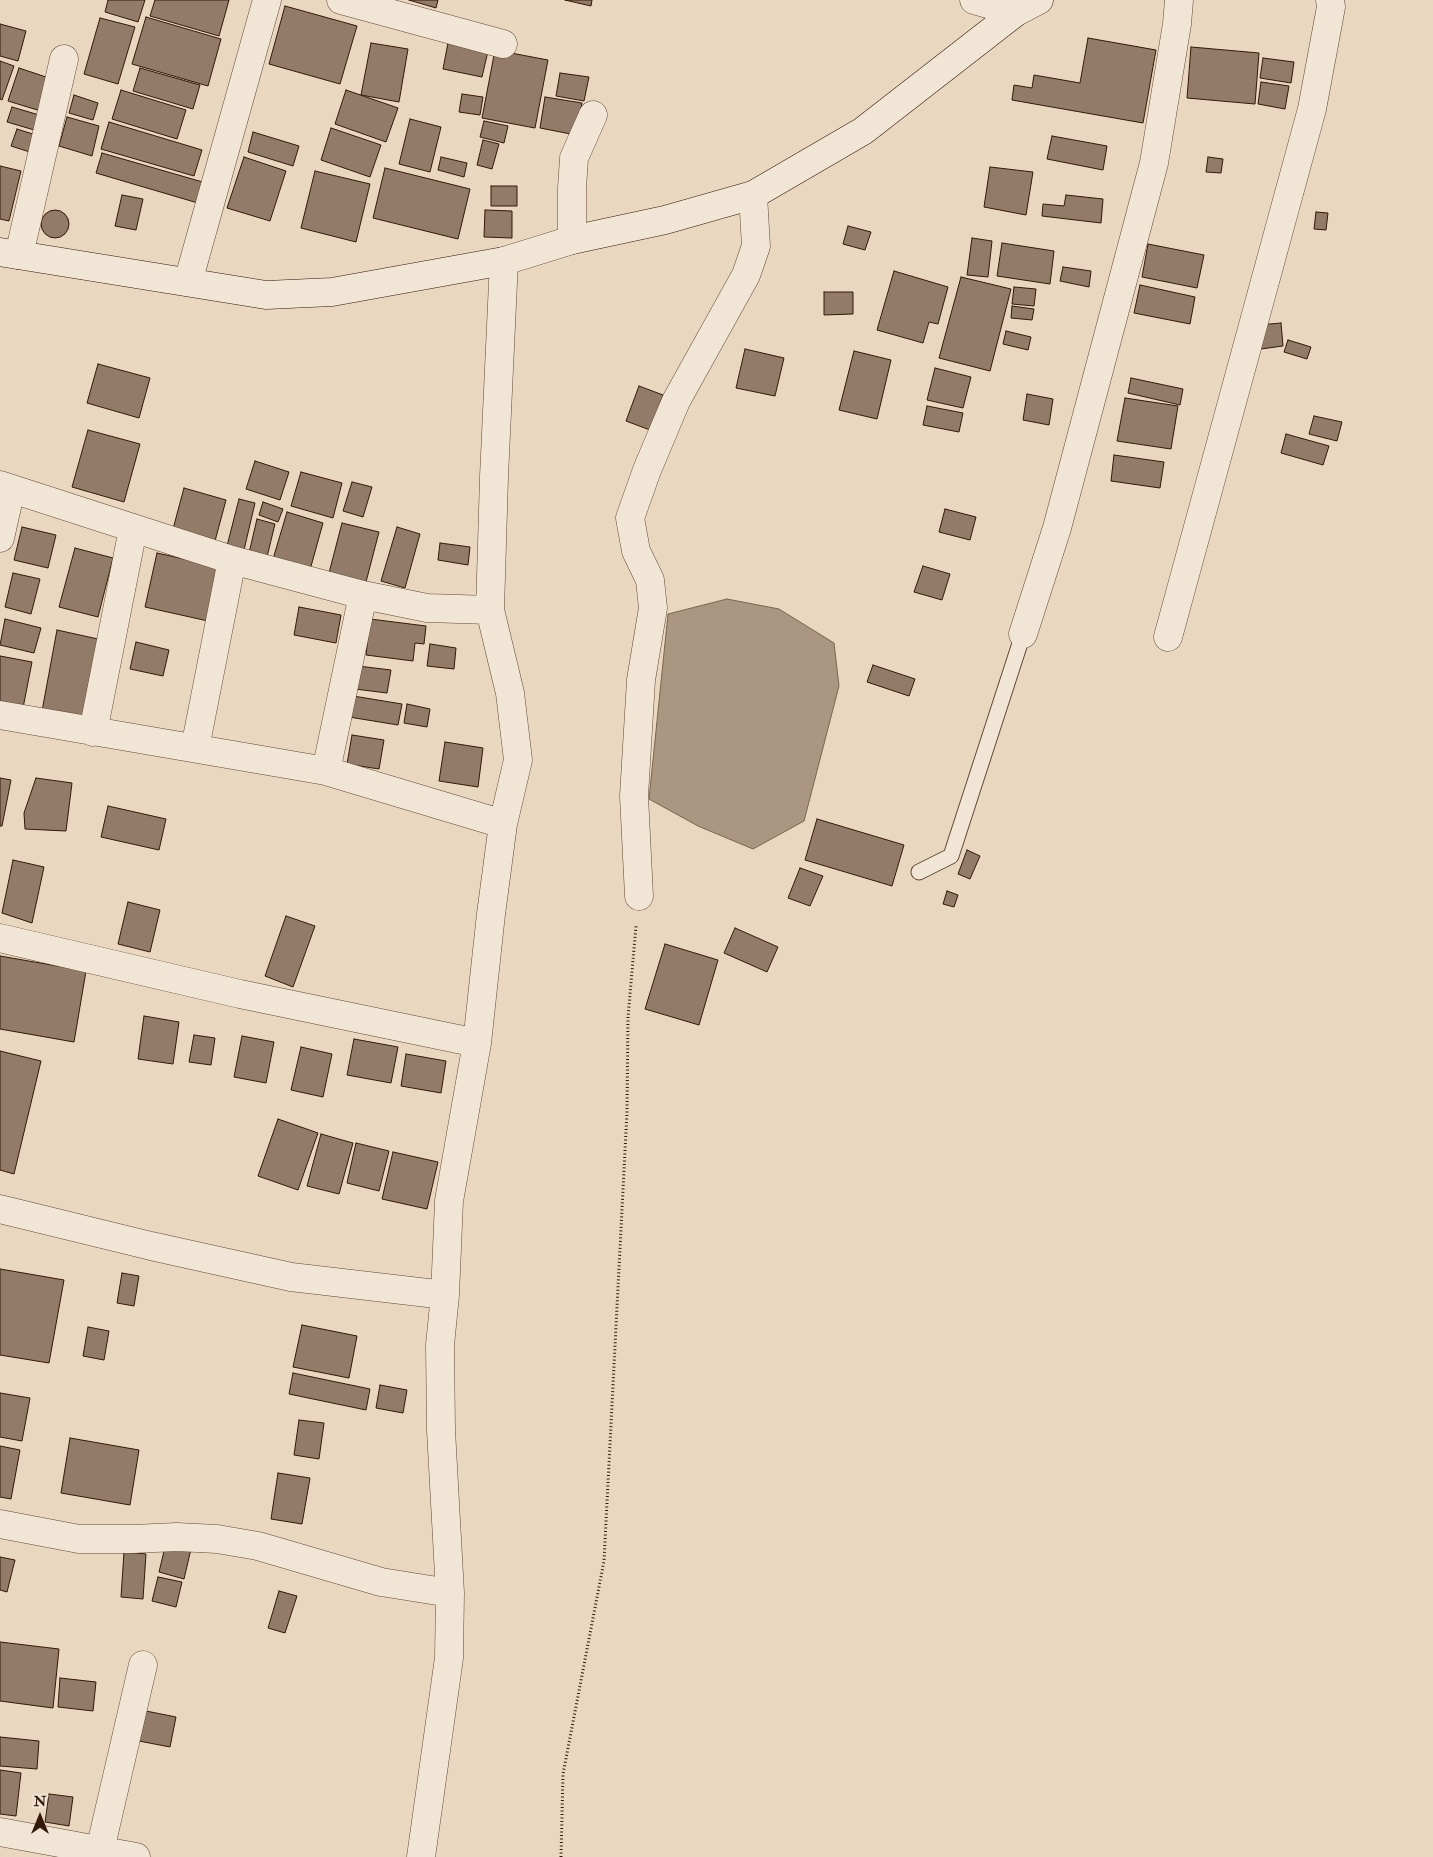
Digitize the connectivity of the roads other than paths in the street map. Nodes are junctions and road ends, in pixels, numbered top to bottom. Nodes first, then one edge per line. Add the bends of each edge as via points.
1 (268, 0) edge
2 (341, 0) edge
3 (974, 0) edge
4 (1179, 0) edge
5 (1330, 0) edge
6 (1028, 6) edge
7 (503, 44) dead end
8 (64, 59) dead end
9 (593, 115) dead end
10 (753, 195) junction
11 (572, 240) junction
12 (9, 254) edge
13 (504, 261) junction
14 (188, 282) junction
15 (5, 487) edge
16 (133, 528) junction
17 (0, 538) edge
18 (232, 560) junction
19 (363, 595) junction
20 (490, 610) junction
21 (1023, 634) joint
22 (1168, 637) dead end
23 (0, 716) edge
24 (93, 732) junction
25 (195, 748) junction
26 (326, 771) junction
27 (503, 824) junction
28 (919, 872) dead end
29 (638, 896) road end
30 (0, 938) edge
31 (477, 1043) junction
32 (0, 1209) edge
33 (445, 1294) junction
34 (0, 1524) edge
35 (450, 1593) junction
36 (142, 1665) dead end
37 (0, 1832) edge
38 (100, 1850) junction
39 (133, 1857) edge
40 (421, 1857) edge

1 - 14 street
2 - 7 street
3 - 6 street
4 - 21 street via 1154,162 1057,528
5 - 22 street via 1312,109
6 - 10 street via 863,131
8 - 12 street
9 - 11 street via 574,158
10 - 11 street via 664,220
10 - 29 street via 756,246 746,275 676,401 630,518 636,551 650,580 652,608 641,680 634,796
11 - 13 street
12 - 14 street
13 - 14 street via 332,292 266,295
13 - 20 street
15 - 16 street
15 - 17 street
16 - 18 street
16 - 24 street
18 - 19 street
18 - 25 street
19 - 20 street via 427,608
19 - 26 street
20 - 27 street via 510,694 518,760
21 - 28 lane via 951,856
23 - 24 street
24 - 25 street
25 - 26 street
26 - 27 street
27 - 31 street
30 - 31 street via 240,994
31 - 33 street via 448,1201
32 - 33 street via 291,1277
33 - 35 street via 440,1345 441,1430
34 - 35 street via 78,1539 218,1539 258,1546 381,1582
35 - 40 street via 449,1658
36 - 38 street
37 - 38 street
38 - 39 street

